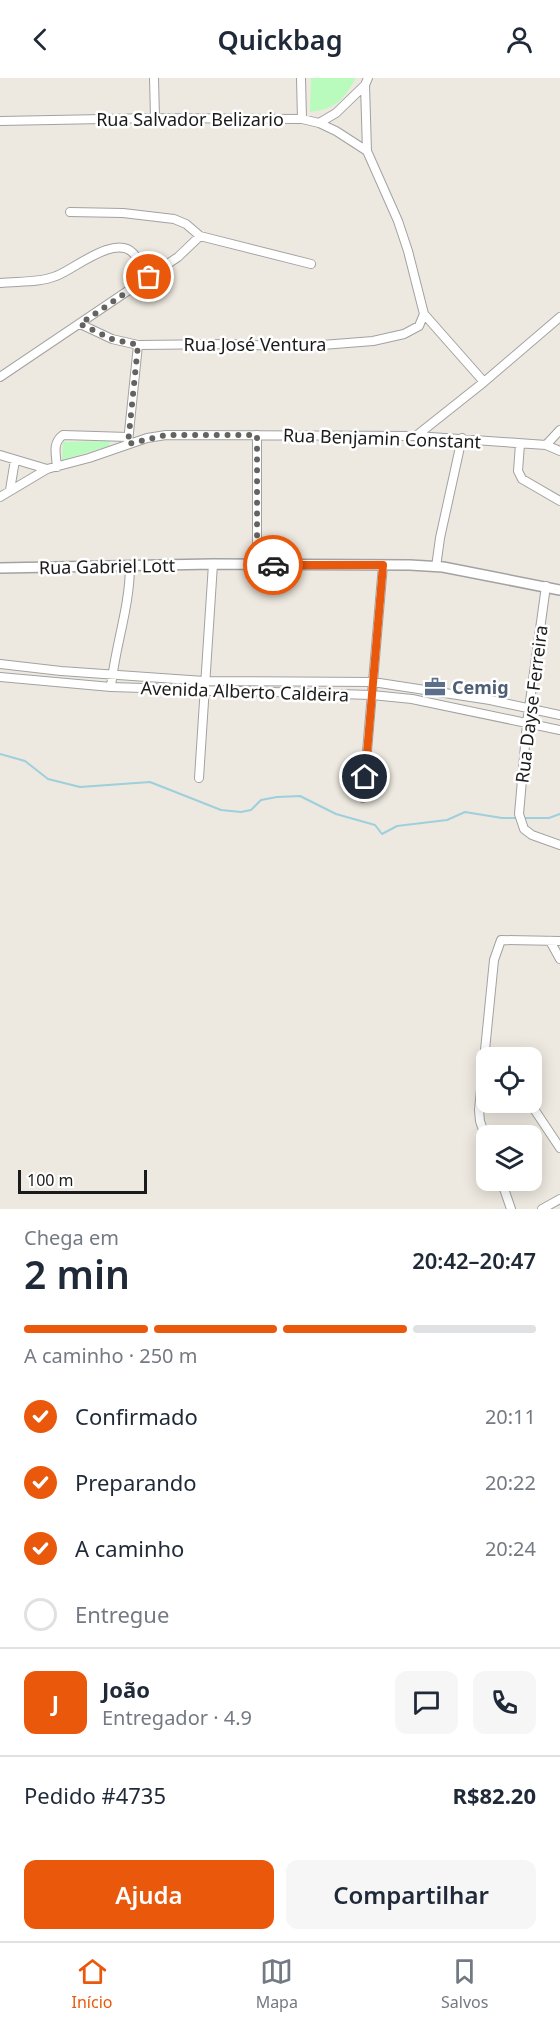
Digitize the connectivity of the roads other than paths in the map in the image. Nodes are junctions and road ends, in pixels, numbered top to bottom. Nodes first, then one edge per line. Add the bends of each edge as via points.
1 (154, 78) edge
2 (302, 78) edge
3 (367, 81) edge
4 (154, 118) junction
5 (302, 119) junction
6 (0, 121) edge
7 (318, 123) junction
8 (367, 152) junction
9 (70, 212) dead end
10 (201, 236) junction
11 (311, 264) dead end
12 (149, 277) junction
13 (0, 283) edge
14 (424, 314) junction
15 (560, 317) edge
16 (80, 324) junction
17 (138, 345) junction
18 (0, 377) edge
19 (484, 382) junction
20 (560, 430) edge
21 (257, 435) junction
22 (416, 436) junction
23 (462, 438) junction
24 (128, 440) junction
25 (520, 444) junction
26 (546, 445) junction
27 (560, 451) edge
28 (0, 455) edge
29 (15, 460) junction
30 (57, 467) junction
31 (47, 469) junction
32 (10, 490) junction
33 (0, 497) edge
34 (560, 501) edge
35 (213, 564) junction
36 (130, 565) junction
37 (257, 565) junction
38 (383, 565) junction
39 (436, 567) junction
40 (0, 568) edge
41 (546, 586) junction
42 (560, 590) edge
43 (0, 664) edge
44 (112, 675) junction
45 (0, 677) edge
46 (204, 681) junction
47 (373, 682) junction
48 (111, 687) junction
49 (203, 691) junction
50 (372, 694) junction
51 (529, 709) junction
52 (560, 715) edge
53 (527, 723) junction
54 (560, 730) edge
55 (199, 778) dead end
56 (363, 798) dead end
57 (560, 844) edge
58 (550, 941) junction
59 (560, 941) edge
60 (560, 959) edge
61 (537, 1113) edge
62 (481, 1125) edge
63 (560, 1148) edge
64 (505, 1191) edge
65 (560, 1198) edge
66 (511, 1209) edge
67 (542, 1209) edge

1 - 4 street
2 - 5 street
3 - 7 street via 336,113
3 - 8 street
4 - 5 street, Rua Salvador Belizario
4 - 6 street, Rua Salvador Belizario
5 - 7 street, Rua Salvador Belizario
7 - 8 street, Rua Salvador Belizario
8 - 14 street via 398,221
9 - 10 street via 174,219
10 - 11 street
10 - 12 street
12 - 13 street via 134,253 120,248 98,253 47,279
12 - 16 street
14 - 17 street, Rua José Ventura via 412,331 373,341 297,347
14 - 19 street
15 - 19 street
16 - 17 street, Rua José Ventura via 112,339
16 - 18 street
17 - 24 street
19 - 22 street
20 - 26 street
21 - 22 street, Rua Benjamin Constant
21 - 24 street, Rua Benjamin Constant via 166,435
21 - 37 street
22 - 23 street, Rua Benjamin Constant
23 - 25 street, Rua Benjamin Constant
23 - 39 street
24 - 30 street, Rua Benjamin Constant
24 - 30 street via 63,435 55,446
25 - 26 street, Rua Benjamin Constant
25 - 34 street via 518,471 522,479
26 - 27 street, Rua Benjamin Constant
28 - 29 street
29 - 31 street
29 - 32 street
30 - 31 street, Rua Benjamin Constant
31 - 32 street, Rua Benjamin Constant
32 - 33 street, Rua Benjamin Constant
35 - 36 street, Rua Gabriel Lott
35 - 37 street, Rua Gabriel Lott
35 - 46 street
36 - 40 street, Rua Gabriel Lott
36 - 44 street via 128,601
37 - 38 street, Rua Gabriel Lott
38 - 39 street, Rua Gabriel Lott
38 - 47 street
39 - 41 street, Rua Gabriel Lott
41 - 42 street, Rua Gabriel Lott
41 - 51 street, Rua Dayse Ferreira
43 - 44 street, Avenida Alberto Caldeira
44 - 46 street, Avenida Alberto Caldeira
44 - 48 street
45 - 48 street, Avenida Alberto Caldeira
46 - 47 street, Avenida Alberto Caldeira
46 - 49 street
47 - 50 street
47 - 51 street, Avenida Alberto Caldeira
48 - 49 street, Avenida Alberto Caldeira
49 - 50 street, Avenida Alberto Caldeira
49 - 55 street
50 - 53 street, Avenida Alberto Caldeira
50 - 56 street
51 - 52 street, Avenida Alberto Caldeira
51 - 53 street, Rua Dayse Ferreira
53 - 54 street, Avenida Alberto Caldeira
53 - 57 street, Rua Dayse Ferreira via 520,818 524,829 532,835
58 - 59 street
58 - 60 street
58 - 62 street via 501,940 494,960 478,1110
61 - 63 street
64 - 66 street
65 - 67 street

